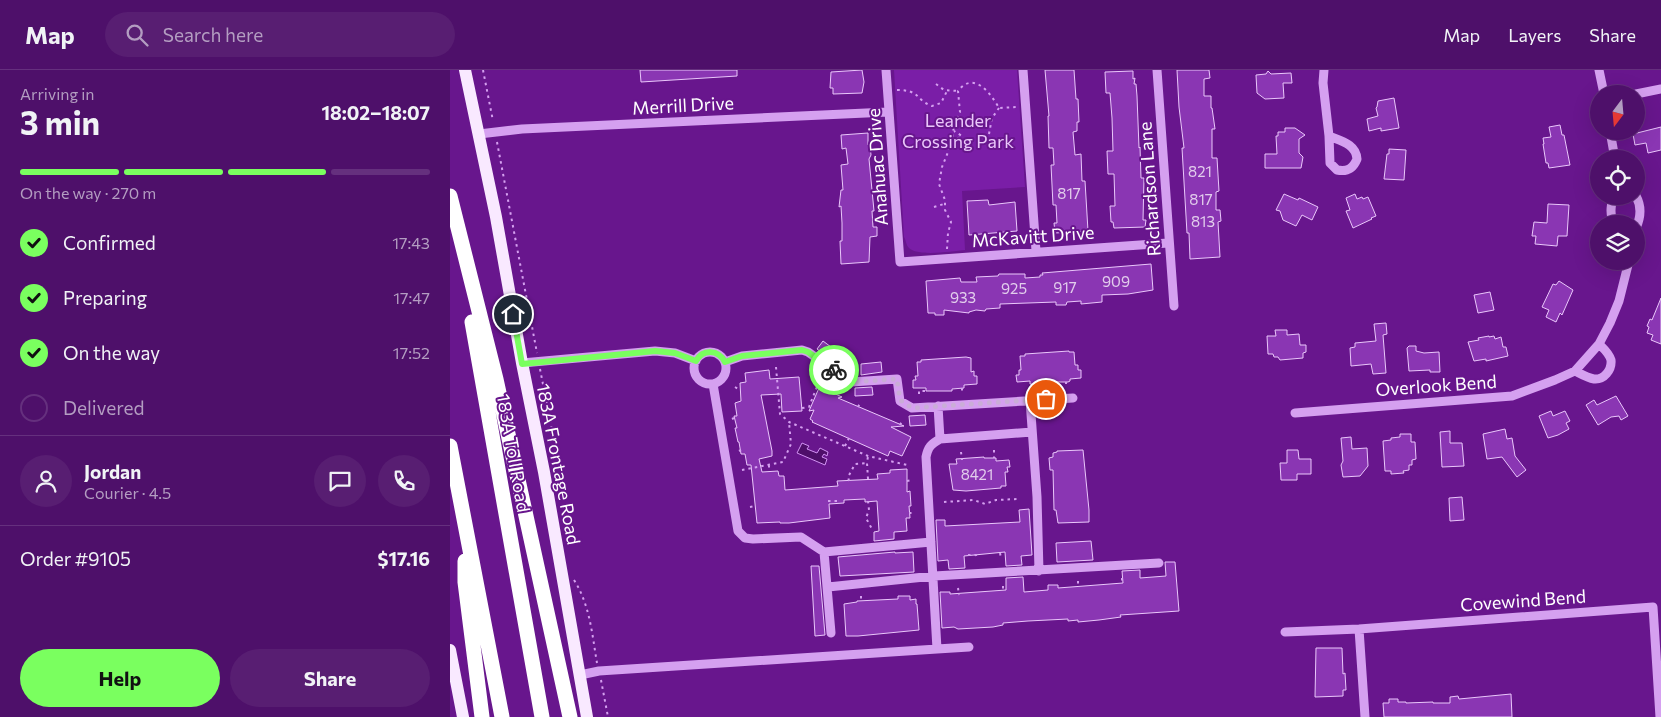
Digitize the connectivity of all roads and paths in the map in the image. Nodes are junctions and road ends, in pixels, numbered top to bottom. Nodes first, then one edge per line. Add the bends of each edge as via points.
1 (465, 70) edge
2 (483, 70) edge
3 (886, 70) edge
4 (1023, 70) edge
5 (1157, 70) edge
6 (1324, 70) edge
7 (1599, 70) edge
8 (936, 84) dead end
9 (1602, 85) edge
10 (1661, 89) edge
11 (897, 90) dead end
12 (948, 91) junction
13 (958, 91) junction
14 (1645, 92) edge
15 (1017, 107) dead end
16 (999, 108) junction
17 (888, 112) junction
18 (493, 121) dead end
19 (954, 131) junction
20 (479, 134) junction
21 (988, 134) dead end
22 (1329, 136) dead end
23 (497, 142) dead end
24 (952, 142) junction
25 (450, 195) edge
26 (944, 204) junction
27 (934, 207) dead end
28 (1168, 243) junction
29 (947, 249) dead end
30 (1036, 251) junction
31 (900, 262) joint
32 (1627, 270) edge
33 (1174, 306) dead end
34 (1599, 344) junction
35 (537, 353) dead end
36 (696, 361) junction
37 (725, 362) junction
38 (522, 364) junction
39 (540, 366) dead end
40 (776, 367) dead end
41 (1575, 371) junction
42 (820, 379) dead end
43 (713, 384) junction
44 (734, 387) dead end
45 (740, 390) dead end
46 (929, 391) dead end
47 (919, 394) dead end
48 (1073, 398) dead end
49 (1030, 400) junction
50 (860, 403) dead end
51 (938, 406) junction
52 (858, 407) dead end
53 (802, 408) dead end
54 (1295, 413) dead end
55 (902, 421) dead end
56 (789, 422) junction
57 (900, 426) dead end
58 (1032, 432) junction
59 (848, 438) dead end
60 (940, 439) junction
61 (450, 446) edge
62 (845, 446) junction
63 (994, 450) dead end
64 (549, 452) dead end
65 (961, 452) dead end
66 (868, 456) junction
67 (994, 458) dead end
68 (962, 460) dead end
69 (867, 463) junction
70 (769, 465) junction
71 (908, 465) dead end
72 (742, 470) dead end
73 (770, 472) dead end
74 (868, 479) dead end
75 (912, 480) dead end
76 (849, 481) dead end
77 (907, 481) dead end
78 (1018, 499) dead end
79 (828, 501) dead end
80 (839, 501) dead end
81 (868, 501) dead end
82 (944, 502) dead end
83 (756, 506) dead end
84 (462, 507) junction
85 (750, 507) dead end
86 (909, 513) dead end
87 (914, 513) dead end
88 (873, 531) dead end
89 (931, 542) junction
90 (824, 552) junction
91 (1000, 553) dead end
92 (968, 555) dead end
93 (1000, 558) dead end
94 (976, 559) dead end
95 (1159, 563) dead end
96 (1039, 571) junction
97 (571, 573) dead end
98 (934, 576) junction
99 (1126, 580) dead end
100 (1078, 581) dead end
101 (1122, 584) dead end
102 (828, 586) junction
103 (1003, 586) dead end
104 (1078, 587) dead end
105 (958, 588) dead end
106 (1003, 592) dead end
107 (959, 594) dead end
108 (861, 596) dead end
109 (861, 600) dead end
110 (1359, 629) junction
111 (1285, 632) dead end
112 (831, 633) dead end
113 (969, 647) dead end
114 (938, 649) junction
115 (450, 650) edge
116 (598, 666) dead end
117 (580, 675) junction
118 (600, 675) dead end
119 (463, 717) edge
120 (482, 717) edge
121 (502, 717) edge
122 (542, 717) edge
123 (570, 717) edge
124 (587, 717) edge
125 (608, 717) edge
126 (1366, 717) edge
127 (1660, 717) edge

1 - 20 main road, 183A Frontage Road
2 - 18 path
3 - 17 street, Anahuac Drive
4 - 30 street
5 - 28 street, Richardson Lane
6 - 22 street
7 - 9 street
8 - 12 path
10 - 14 street
11 - 12 path via 912,92 934,106 941,103
12 - 13 path
13 - 16 path via 969,82 978,83 989,92
13 - 19 path via 960,108
15 - 16 path
16 - 21 path via 992,118
17 - 20 street, Merrill Drive via 522,129
17 - 31 street, Anahuac Drive
19 - 24 path
19 - 24 path via 962,136
20 - 38 main road, 183A Frontage Road
23 - 35 path
24 - 26 path via 940,176
25 - 122 highway, 183A Toll Road
25 - 123 highway via 496,379
26 - 27 path
26 - 29 path via 951,222
28 - 30 street, McKavitt Drive
28 - 33 street, Richardson Lane
30 - 31 street, McKavitt Drive
32 - 34 street, Overlook Bend via 1619,301
34 - 41 street, Overlook Bend
34 - 41 street via 1611,360 1606,374 1594,379
36 - 37 street via 702,354 711,352 720,354
36 - 38 street via 675,353 655,351
36 - 43 street via 696,375 703,382
37 - 43 street via 722,380
37 - 51 street via 742,356 802,350 851,382 897,379 900,400 912,408
38 - 117 main road, 183A Frontage Road
39 - 64 path via 552,430
40 - 56 path via 780,414
41 - 54 street, Overlook Bend via 1512,396
42 - 53 path via 813,401 809,407
43 - 90 street via 738,531 753,539 801,537
44 - 45 path
46 - 47 path via 919,391
48 - 49 street
49 - 51 street
49 - 58 street
50 - 52 path
51 - 60 street
55 - 57 path
56 - 62 path
56 - 70 path via 791,444 783,462
58 - 60 street
58 - 96 street
59 - 62 path
60 - 89 street via 927,449 926,457
61 - 84 highway
62 - 66 path
63 - 67 path
65 - 68 path
66 - 69 path
66 - 71 path
69 - 74 path
69 - 76 path via 855,464
70 - 72 path
70 - 73 path
75 - 77 path
78 - 82 path via 985,504 974,500
79 - 80 path
81 - 88 path via 866,518
83 - 85 path
84 - 120 highway via 465,582
84 - 121 highway
86 - 87 path
89 - 90 street
89 - 98 street
90 - 102 street
91 - 93 path
92 - 94 path via 976,556
95 - 96 street
96 - 98 street
97 - 116 path via 587,606
98 - 102 street
98 - 114 street
99 - 101 path via 1122,579
100 - 104 path
102 - 112 street
103 - 106 path
105 - 107 path
108 - 109 path
110 - 111 street, Covewind Bend
110 - 126 street
110 - 127 street, Covewind Bend via 1653,607
113 - 114 street
114 - 117 street via 599,671
115 - 119 main road
117 - 124 main road, 183A Frontage Road
118 - 125 path

